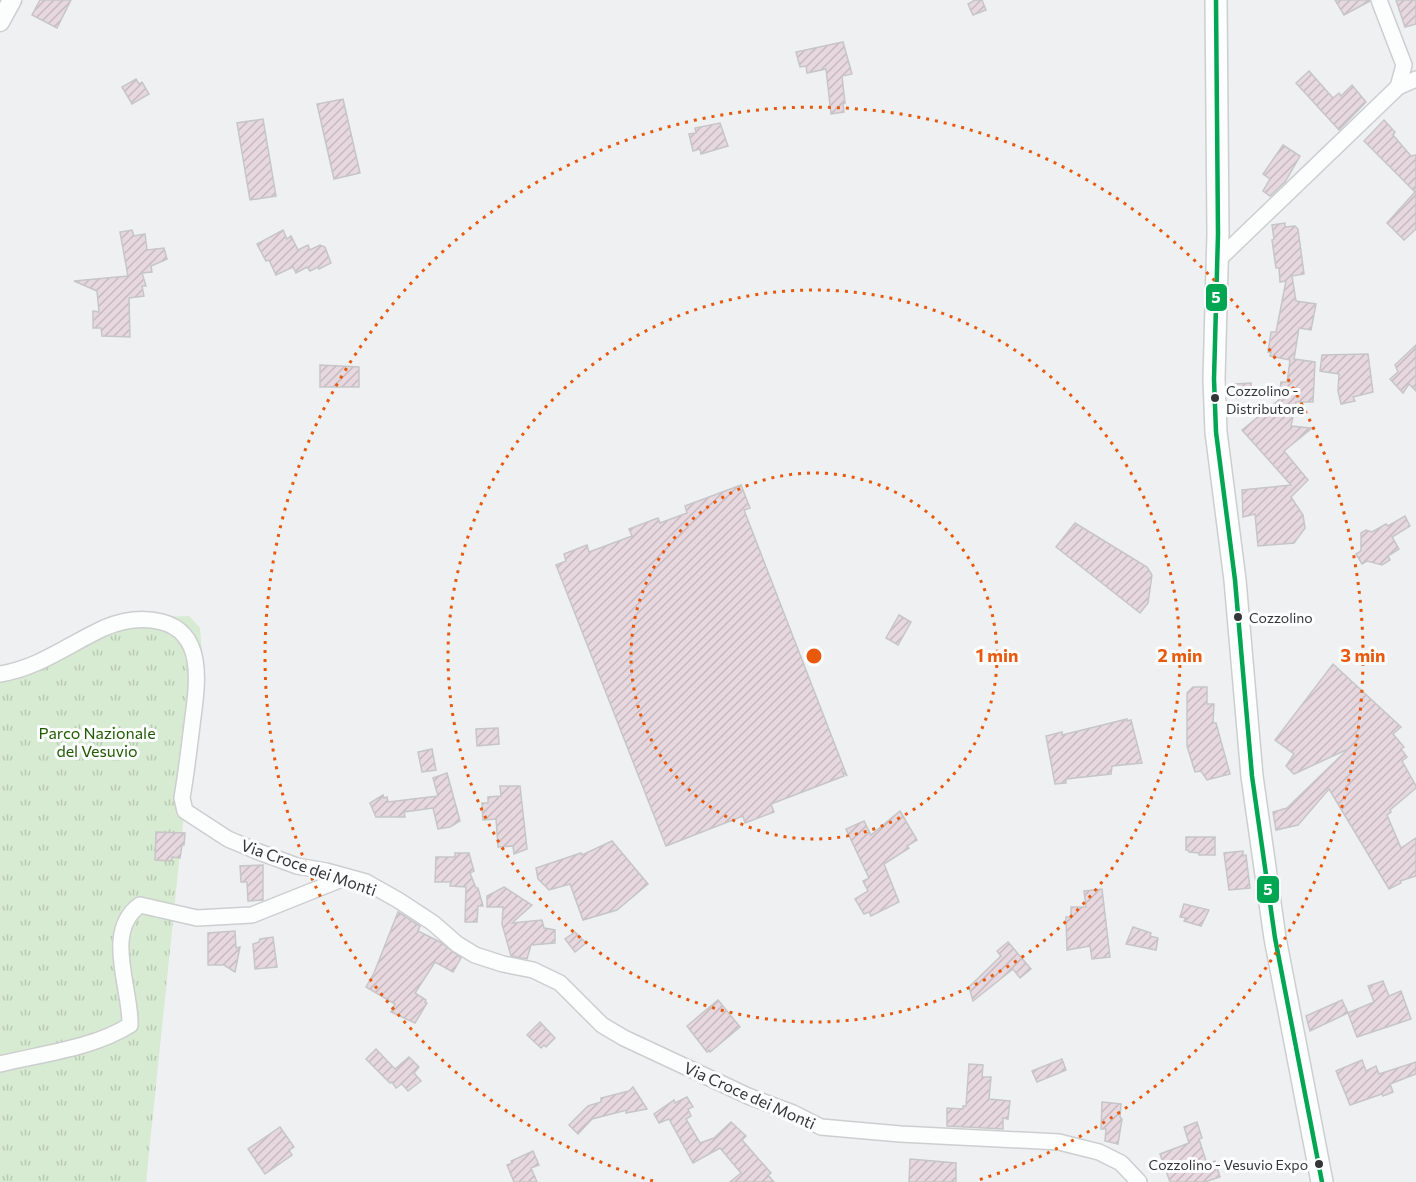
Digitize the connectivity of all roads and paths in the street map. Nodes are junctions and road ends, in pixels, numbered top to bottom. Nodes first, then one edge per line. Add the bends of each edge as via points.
1 (12, 0) edge
2 (1216, 0) edge
3 (1379, 0) edge
4 (0, 22) edge
5 (1416, 79) edge
6 (1398, 87) junction
7 (1217, 261) junction
8 (0, 674) edge
9 (347, 877) junction
10 (0, 1064) edge
11 (1138, 1182) edge
12 (1322, 1182) edge

1 - 4 street
2 - 7 main road
3 - 6 street via 1404,65
5 - 6 street
6 - 7 street
7 - 12 main road via 1216,432 1235,580 1252,776 1275,938
8 - 9 street, Via Croce dei Monti via 23,670 121,622 147,619 169,624 189,643 197,676 183,798 186,811 259,852 297,866
9 - 10 street via 252,915 198,918 140,906 126,920 120,936 130,1025 58,1052
9 - 11 street, Via Croce dei Monti via 366,882 398,900 476,955 533,970 560,983 602,1025 624,1038 821,1127 1059,1142 1099,1152 1121,1163

